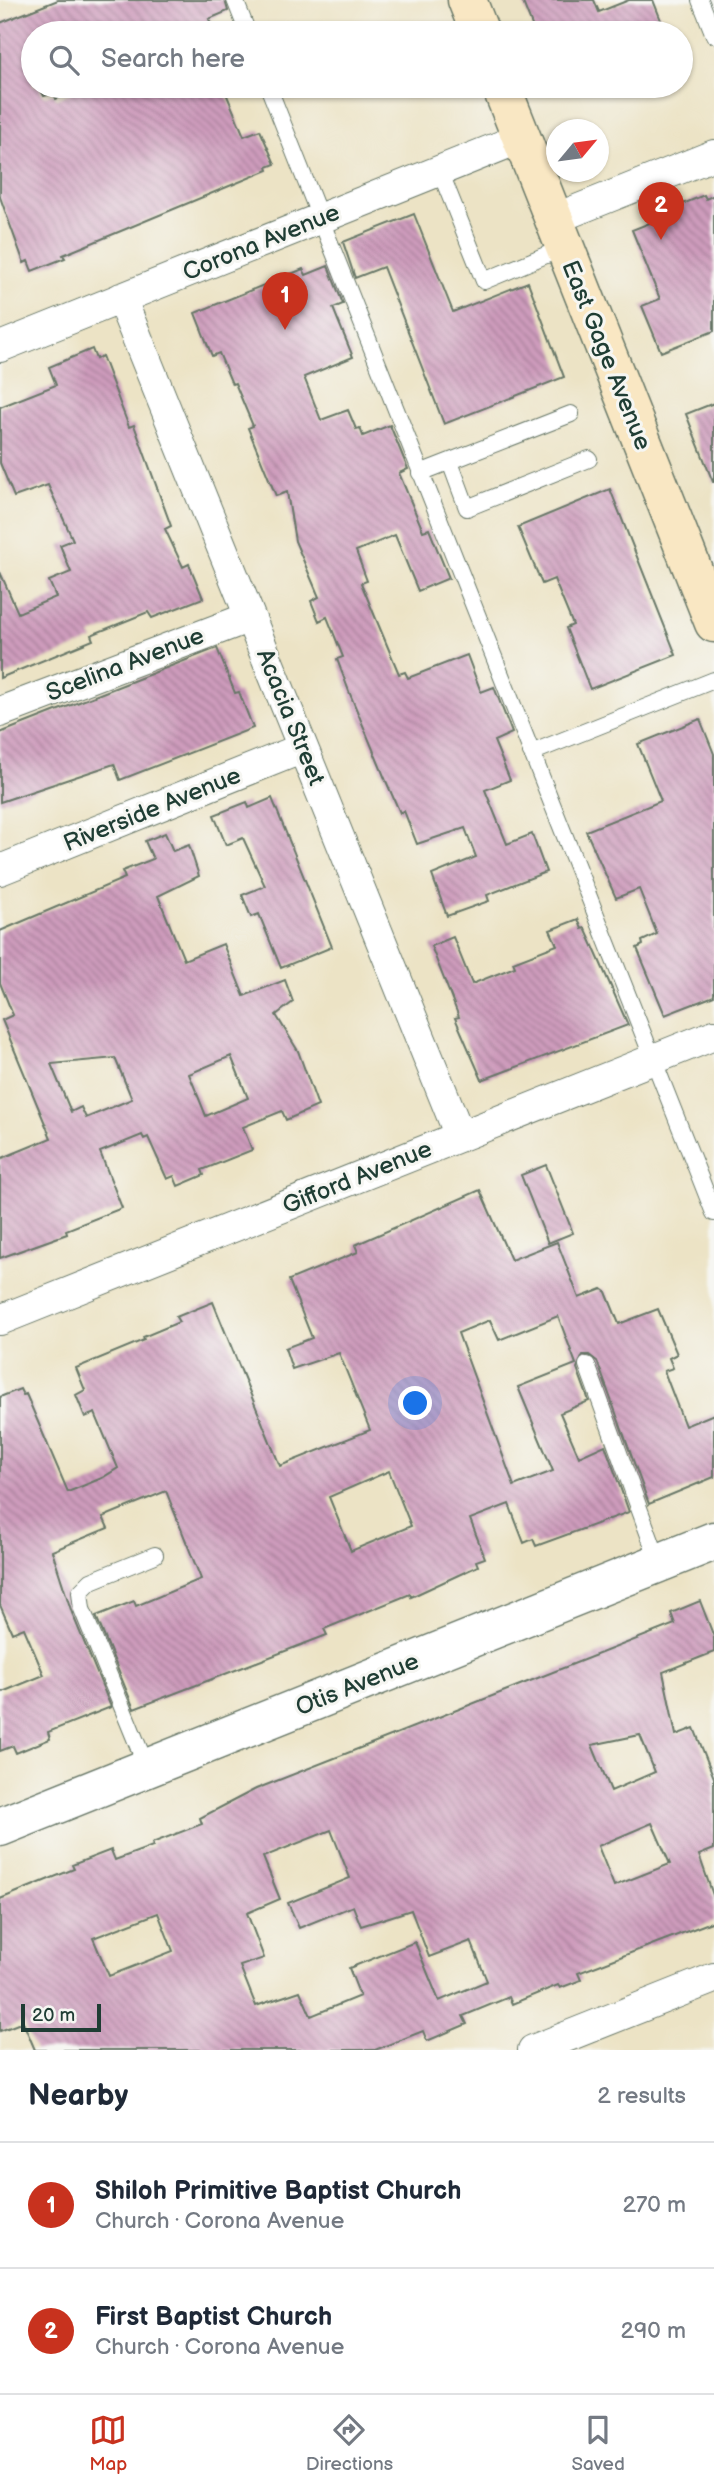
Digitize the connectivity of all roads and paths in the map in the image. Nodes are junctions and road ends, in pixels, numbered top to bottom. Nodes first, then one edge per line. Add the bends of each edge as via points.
1 (235, 0) edge
2 (467, 0) edge
3 (700, 0) edge
4 (243, 21) edge
5 (475, 21) edge
6 (714, 35) edge
7 (273, 98) edge
8 (506, 98) edge
9 (522, 138) junction
10 (714, 155) edge
11 (440, 171) junction
12 (320, 218) junction
13 (559, 233) junction
14 (121, 298) junction
15 (0, 346) edge
16 (571, 414) dead end
17 (589, 459) dead end
18 (450, 462) junction
19 (420, 474) junction
20 (250, 617) junction
21 (714, 623) edge
22 (714, 680) edge
23 (0, 712) edge
24 (303, 748) junction
25 (531, 753) junction
26 (0, 870) edge
27 (714, 1035) edge
28 (652, 1059) junction
29 (460, 1136) junction
30 (714, 1213) edge
31 (0, 1320) edge
32 (587, 1365) dead end
33 (714, 1541) edge
34 (155, 1555) dead end
35 (659, 1563) junction
36 (147, 1768) junction
37 (0, 1827) edge
38 (714, 1978) edge
39 (533, 2050) edge

1 - 4 lane
2 - 5 main road
3 - 6 lane
7 - 12 lane
8 - 9 main road, East Gage Avenue
9 - 11 street, Corona Avenue
9 - 13 main road, East Gage Avenue
10 - 13 street
11 - 12 street, Corona Avenue
11 - 13 lane via 484,281
12 - 14 street, Corona Avenue
12 - 19 lane
13 - 21 main road, East Gage Avenue
14 - 15 street, Corona Avenue
14 - 20 street, Acacia Street
16 - 18 lane
17 - 18 lane via 467,508
18 - 19 lane
19 - 25 lane
20 - 23 street, Scelina Avenue
20 - 24 street, Acacia Street
22 - 25 lane
24 - 26 street, Riverside Avenue
24 - 29 street, Acacia Street
25 - 28 lane
27 - 28 street, Gifford Avenue
28 - 29 street, Gifford Avenue
28 - 30 lane
29 - 31 street, Gifford Avenue
32 - 35 lane
33 - 35 street, Otis Avenue
34 - 36 lane via 91,1581 80,1592 82,1609
35 - 36 street, Otis Avenue
36 - 37 street, Otis Avenue
38 - 39 street

